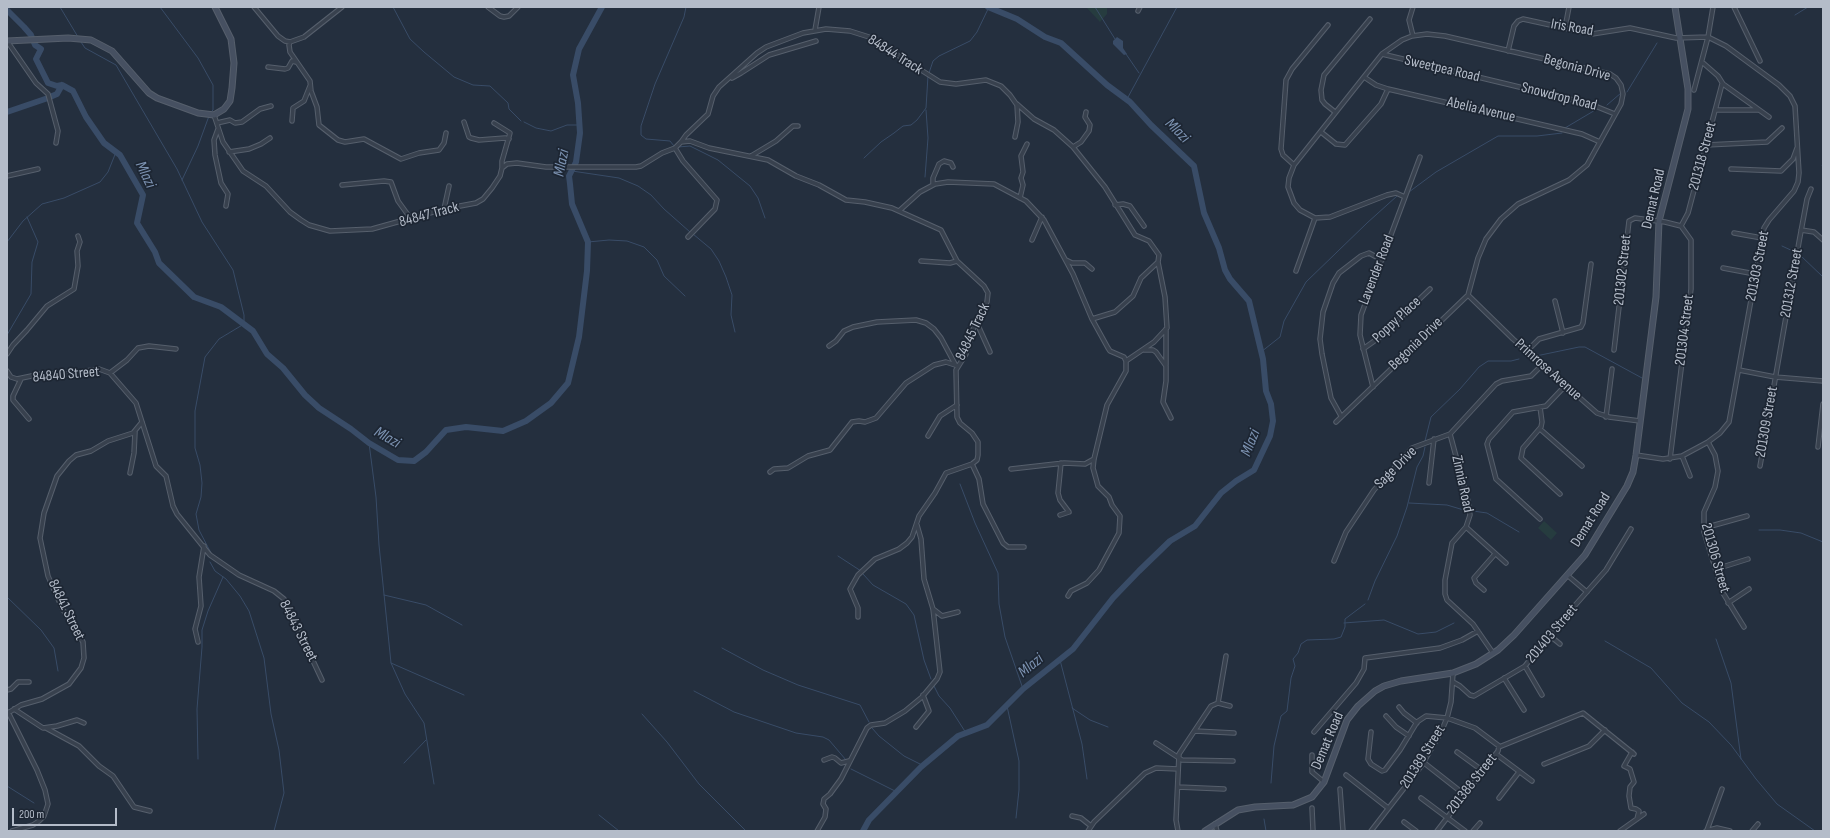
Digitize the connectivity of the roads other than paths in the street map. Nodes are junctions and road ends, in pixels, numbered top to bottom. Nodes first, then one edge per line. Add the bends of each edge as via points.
1 (215, 7) edge
2 (254, 7) edge
3 (342, 7) edge
4 (488, 7) edge
5 (518, 7) edge
6 (819, 7) edge
7 (1413, 7) edge
8 (1569, 7) edge
9 (1675, 7) edge
10 (1713, 7) edge
11 (1734, 7) edge
12 (1370, 18) dead end
13 (1328, 25) dead end
14 (1565, 28) junction
15 (815, 30) junction
16 (1413, 36) junction
17 (1708, 36) junction
18 (1681, 38) junction
19 (7, 41) edge
20 (816, 41) dead end
21 (290, 42) junction
22 (1508, 50) junction
23 (1382, 54) junction
24 (1760, 60) dead end
25 (296, 62) junction
26 (1702, 62) junction
27 (268, 67) dead end
28 (1364, 77) junction
29 (727, 80) junction
30 (1502, 84) joint
31 (1722, 84) junction
32 (310, 86) junction
33 (1388, 89) junction
34 (1694, 90) dead end
35 (1014, 100) junction
36 (271, 106) dead end
37 (1715, 110) junction
38 (1758, 110) junction
39 (1086, 112) dead end
40 (1336, 112) junction
41 (1615, 114) junction
42 (214, 115) junction
43 (1769, 118) dead end
44 (292, 120) dead end
45 (464, 122) dead end
46 (217, 123) junction
47 (494, 123) dead end
48 (798, 126) dead end
49 (1782, 128) dead end
50 (218, 129) junction
51 (1321, 132) junction
52 (446, 133) dead end
53 (270, 138) dead end
54 (1015, 138) dead end
55 (509, 139) junction
56 (681, 142) junction
57 (1600, 142) junction
58 (56, 144) dead end
59 (1027, 144) dead end
60 (1706, 145) junction
61 (1073, 147) junction
62 (1798, 147) junction
63 (675, 148) junction
64 (229, 152) junction
65 (751, 156) junction
66 (1420, 158) dead end
67 (1294, 165) junction
68 (953, 167) dead end
69 (502, 168) junction
70 (38, 169) dead end
71 (1731, 169) dead end
72 (7, 176) edge
73 (342, 185) dead end
74 (933, 185) junction
75 (449, 186) dead end
76 (1811, 189) dead end
77 (1405, 197) junction
78 (1020, 198) junction
79 (1115, 205) junction
80 (226, 206) dead end
81 (444, 209) junction
82 (899, 211) junction
83 (1042, 217) junction
84 (1314, 218) junction
85 (411, 219) junction
86 (1659, 221) junction
87 (1144, 226) dead end
88 (1682, 226) junction
89 (1802, 230) junction
90 (1734, 233) dead end
91 (78, 236) dead end
92 (688, 237) dead end
93 (1762, 238) junction
94 (1032, 240) dead end
95 (1823, 240) edge
96 (1065, 260) junction
97 (1382, 260) junction
98 (921, 261) dead end
99 (957, 261) junction
100 (1158, 262) junction
101 (1591, 264) dead end
102 (1723, 268) dead end
103 (1092, 269) dead end
104 (1296, 271) dead end
105 (1755, 274) junction
106 (1430, 289) dead end
107 (1468, 294) junction
108 (1555, 301) dead end
109 (1092, 319) junction
110 (976, 321) junction
111 (1166, 330) junction
112 (1563, 333) junction
113 (829, 346) dead end
114 (176, 349) dead end
115 (1363, 349) junction
116 (1143, 350) junction
117 (1614, 350) dead end
118 (1527, 351) junction
119 (990, 352) dead end
120 (7, 354) edge
121 (1126, 361) junction
122 (956, 365) junction
123 (1542, 365) junction
124 (1166, 366) junction
125 (1612, 369) dead end
126 (1739, 370) junction
127 (8, 372) edge
128 (110, 373) junction
129 (1775, 377) junction
130 (21, 380) junction
131 (1823, 381) edge
132 (120, 385) joint
133 (1373, 386) junction
134 (1565, 386) junction
135 (1823, 404) edge
136 (957, 405) junction
137 (1540, 407) junction
138 (1341, 416) junction
139 (1606, 417) junction
140 (1171, 418) dead end
141 (29, 419) dead end
142 (1640, 421) junction
143 (142, 422) junction
144 (1336, 422) dead end
145 (1540, 429) junction
146 (135, 432) junction
147 (1450, 434) junction
148 (928, 436) dead end
149 (1434, 440) junction
150 (1708, 442) junction
151 (1818, 447) dead end
152 (1636, 455) junction
153 (1682, 456) junction
154 (1094, 459) junction
155 (1670, 459) junction
156 (1062, 463) junction
157 (972, 464) junction
158 (1582, 466) dead end
159 (1760, 466) dead end
160 (1011, 469) dead end
161 (770, 472) dead end
162 (130, 473) dead end
163 (1690, 476) dead end
164 (1428, 483) dead end
165 (1560, 494) dead end
166 (1060, 515) dead end
167 (1746, 516) dead end
168 (1540, 519) dead end
169 (917, 524) junction
170 (1466, 527) junction
171 (1704, 528) junction
172 (1631, 529) dead end
173 (204, 546) junction
174 (1024, 547) dead end
175 (1495, 554) junction
176 (1748, 560) dead end
177 (1334, 561) dead end
178 (1506, 563) dead end
179 (1716, 569) junction
180 (1568, 575) junction
181 (1484, 590) dead end
182 (1750, 590) dead end
183 (1587, 592) junction
184 (1068, 596) dead end
185 (1728, 603) junction
186 (933, 609) junction
187 (958, 612) dead end
188 (858, 617) dead end
189 (1744, 626) dead end
190 (1478, 631) junction
191 (1549, 635) junction
192 (198, 642) dead end
193 (1560, 644) dead end
194 (1493, 653) junction
195 (1226, 656) dead end
196 (1525, 666) junction
197 (1453, 673) junction
198 (1504, 678) junction
199 (322, 680) dead end
200 (29, 682) dead end
201 (1453, 682) junction
202 (7, 690) edge
203 (923, 695) junction
204 (1542, 695) dead end
205 (1218, 703) junction
206 (1230, 706) dead end
207 (1400, 707) dead end
208 (14, 709) junction
209 (1524, 710) dead end
210 (8, 712) edge
211 (1386, 716) dead end
212 (1447, 718) junction
213 (84, 723) dead end
214 (1417, 723) junction
215 (916, 727) dead end
216 (46, 728) junction
217 (1605, 730) junction
218 (1195, 731) junction
219 (1314, 732) dead end
220 (1371, 732) dead end
221 (1234, 733) dead end
222 (1409, 736) junction
223 (1156, 743) dead end
224 (1499, 747) junction
225 (1457, 752) dead end
226 (1496, 754) junction
227 (1312, 755) dead end
228 (1179, 759) junction
229 (824, 760) dead end
230 (851, 760) junction
231 (1234, 762) dead end
232 (1423, 762) junction
233 (1544, 764) dead end
234 (1178, 769) junction
235 (1483, 771) junction
236 (1519, 772) junction
237 (1346, 774) dead end
238 (1532, 781) dead end
239 (1324, 782) junction
240 (1178, 787) junction
241 (1224, 789) dead end
242 (1340, 789) dead end
243 (1722, 790) dead end
244 (1465, 795) junction
245 (1421, 798) dead end
246 (1500, 798) dead end
247 (1312, 808) dead end
248 (1388, 808) junction
249 (150, 811) dead end
250 (1644, 814) dead end
251 (1072, 816) dead end
252 (1447, 818) junction
253 (1637, 819) junction
254 (1404, 822) dead end
255 (1480, 823) dead end
256 (1215, 824) junction
257 (1758, 824) dead end
258 (1091, 826) junction
259 (12, 831) edge
260 (817, 831) edge
261 (1088, 831) edge
262 (1178, 831) edge
263 (1204, 831) edge
264 (1217, 831) edge
265 (1313, 831) edge
266 (1343, 831) edge
267 (1370, 831) edge
268 (1416, 831) edge
269 (1436, 831) edge
270 (1465, 831) edge
271 (1473, 831) edge
272 (1620, 831) edge
273 (1706, 831) edge
274 (1730, 831) edge
275 (1752, 831) edge

1 - 42 street via 231,39 234,62 230,101 224,109
2 - 21 street via 278,36
3 - 21 street via 304,37
4 - 5 street via 504,17 509,16
6 - 15 street
7 - 16 street via 1409,20
8 - 14 street
9 - 18 street, Demat Road
10 - 17 street
11 - 24 street
12 - 40 street via 1324,75 1322,100
13 - 67 street via 1286,80 1282,149 1283,154
14 - 18 street, Iris Road via 1592,34 1630,28
14 - 22 street, Iris Road via 1520,20 1514,26
15 - 29 street, 84844 Track via 766,46
15 - 35 street, 84844 Track via 862,34 876,40 940,82 956,84 986,80 1000,86
16 - 22 street, Begonia Drive via 1445,36
16 - 23 street, Begonia Drive via 1402,40
17 - 18 street
17 - 26 street
17 - 62 street, 201303 Street via 1726,46 1787,92 1796,111
18 - 86 street, Demat Road via 1688,109
19 - 42 street via 90,39 112,51 155,97 168,104
19 - 58 street via 36,83 48,94 58,131
20 - 29 street via 769,55 741,74
21 - 25 street via 290,52
22 - 41 street, Begonia Drive via 1613,76 1621,85 1623,94
23 - 28 street, Begonia Drive
23 - 30 street, Sweetpea Road
25 - 27 street via 292,61 285,69
25 - 32 street via 310,81
26 - 31 street via 1718,76
26 - 34 street
28 - 33 street, Abelia Avenue
28 - 40 street, Begonia Drive
29 - 56 street, 84844 Track via 715,91 708,114
30 - 41 street, Snowdrop Road via 1595,105
31 - 37 street, 201318 Street
31 - 38 street
32 - 44 street via 304,101 292,108
32 - 52 street via 317,108 318,122 332,137 342,142 366,140 401,159 439,150
33 - 51 street via 1381,104 1345,145 1336,144
33 - 57 street, Abelia Avenue via 1582,134
35 - 54 street via 1018,114
35 - 61 street, 84844 Track via 1034,119 1054,130
36 - 46 street via 260,109 242,122 235,123 230,120
37 - 38 street
37 - 60 street, 201318 Street
38 - 43 street
39 - 61 street via 1089,131 1083,140
40 - 51 street, Begonia Drive
41 - 57 street, Begonia Drive
42 - 46 street, 84847 Track
45 - 55 street via 469,138
46 - 50 street, 84847 Track
47 - 55 street via 509,132
48 - 65 street via 793,126 776,141
49 - 60 street via 1767,142
50 - 64 street, 84847 Track
50 - 80 street via 214,140 215,155 220,178 228,194
51 - 67 street, Begonia Drive
53 - 64 street via 249,149
55 - 69 street, 84847 Track
56 - 63 street
56 - 65 street, 84845 Track via 690,141 709,148
57 - 107 street, Begonia Drive via 1587,165 1577,174 1526,200 1501,218 1486,239
59 - 78 street via 1022,156 1023,185
60 - 88 street, 201318 Street via 1688,214
61 - 79 street, 84844 Track via 1105,187
62 - 71 street via 1791,161 1781,170
62 - 93 street, 201303 Street via 1797,186 1768,220
63 - 69 street via 636,167 546,167 511,163
63 - 92 street via 717,203 712,213
64 - 85 street, 84847 Track via 243,171 266,186 290,212 319,229 341,232 372,229
65 - 82 street, 84845 Track via 773,163 846,200 878,204
66 - 77 street, Lavender Road
67 - 84 street, Begonia Drive via 1289,178 1290,196 1300,210
68 - 74 street via 944,162 939,164
69 - 81 street, 84847 Track via 483,199 476,203
70 - 72 street
73 - 85 street via 391,182 398,200
74 - 78 street via 948,182 994,184
74 - 82 street via 914,197
75 - 81 street
76 - 89 street, 201312 Street
77 - 84 street via 1392,194 1330,217
77 - 97 street, Lavender Road
78 - 83 street
79 - 87 street via 1130,206
79 - 100 street, 84844 Track via 1135,235 1153,244 1159,255
81 - 85 street, 84847 Track
82 - 99 street, 84845 Track via 941,230
83 - 94 street
83 - 96 street
84 - 104 street
86 - 88 street
86 - 117 street, 201302 Street via 1630,219
86 - 142 street, Demat Road via 1656,293
88 - 155 street, 201304 Street via 1691,240 1690,290
89 - 95 street via 1814,232
89 - 129 street, 201312 Street
90 - 93 street
91 - 120 street via 78,266 72,291 47,306
93 - 105 street, 201303 Street
96 - 103 street via 1084,263
96 - 109 street
97 - 115 street, Lavender Road via 1361,315 1360,335
97 - 138 street via 1369,253 1339,273 1323,312 1320,339 1322,354 1331,398
98 - 99 street
99 - 110 street, 84845 Track via 984,286 988,294 987,302
100 - 109 street via 1143,275 1135,294 1115,312
100 - 111 street, 84844 Track via 1165,297
101 - 112 street via 1583,323 1578,329
102 - 105 street
105 - 126 street, 201303 Street
106 - 115 street, Poppy Place via 1374,343
107 - 118 street, Primrose Avenue
107 - 133 street, Begonia Drive
108 - 112 street
109 - 121 street via 1110,351 1124,357
110 - 119 street
110 - 122 street, 84845 Track via 966,354
111 - 116 street
111 - 124 street, 84844 Track
112 - 118 street via 1539,339
113 - 122 street via 844,331 853,327 877,322 916,320 926,323 941,338
114 - 128 street via 163,346 138,348
115 - 133 street, Lavender Road
116 - 121 street
116 - 124 street via 1156,352
118 - 123 street, Primrose Avenue
121 - 154 street via 1126,371 1107,405
122 - 136 street, 84845 Track
122 - 161 street via 940,362 916,376 903,386 876,418 865,422 852,422 834,447 827,452 808,456 788,468 774,469
123 - 134 street, Primrose Avenue
123 - 147 street, Sage Drive via 1531,376 1496,384
124 - 140 street, 84844 Track via 1163,402
125 - 139 street
126 - 129 street
126 - 150 street, 201303 Street via 1729,422
127 - 130 street, 84840 Street via 13,378
128 - 130 street, 84840 Street via 99,369 35,375
128 - 132 street, 84840 Street
129 - 131 street
129 - 159 street, 201309 Street
130 - 141 street via 13,400
132 - 143 street, 84843 Street via 136,403
133 - 138 street, Begonia Drive
134 - 137 street via 1550,404
134 - 139 street, Primrose Avenue
135 - 151 street
136 - 148 street via 940,416
136 - 157 street, 84845 Track via 958,420 978,442 977,460
137 - 145 street
137 - 168 street via 1513,412 1487,444 1496,479
138 - 144 street, Begonia Drive
139 - 142 street, Primrose Avenue
142 - 152 street, Demat Road
143 - 146 street
143 - 173 street, 84843 Street via 156,466 168,479 174,509
145 - 158 street
145 - 165 street via 1523,448 1521,458
146 - 162 street
146 - 208 street, 84841 Street via 76,456 57,476 44,513 40,538 48,576 62,608 83,642 84,658 81,668 69,684 42,699
147 - 149 street, Sage Drive
147 - 170 street, Zinnia Road via 1468,501 1470,515
149 - 164 street
149 - 177 street, Sage Drive via 1412,448 1374,490 1346,532
150 - 153 street, 201303 Street
150 - 171 street, 201306 Street via 1716,460 1718,477 1704,512
152 - 155 street, 201303 Street
152 - 180 street, Demat Road via 1633,472 1626,486 1589,549
153 - 155 street, 201303 Street
153 - 163 street
154 - 156 street via 1085,464
154 - 184 street via 1096,482 1120,516 1120,530 1099,570 1087,583
156 - 160 street
156 - 166 street via 1058,493 1069,512
157 - 169 street via 946,472 935,494 919,516
157 - 174 street via 979,479 983,504 1003,543 1008,547
167 - 171 street
169 - 186 street via 921,539 924,580
169 - 188 street via 907,543 875,559 855,579 850,591
170 - 175 street
170 - 190 street, Zinnia Road via 1452,543 1444,591 1448,600
171 - 179 street, 201306 Street
172 - 183 street, 201403 Street via 1612,562
173 - 192 street via 199,577 201,606 195,629
173 - 199 street, 84843 Street via 210,555 226,566 248,580 274,590 284,599
175 - 178 street
175 - 181 street via 1474,578
176 - 179 street
179 - 185 street, 201306 Street
180 - 183 street, 201403 Street
180 - 194 street, Demat Road via 1514,635
182 - 185 street
183 - 191 street, 201403 Street
185 - 189 street, 201306 Street
186 - 187 street via 942,616
186 - 203 street via 940,672
190 - 194 street, Zinnia Road
190 - 219 street via 1440,648 1365,658 1364,669 1356,683
191 - 193 street
191 - 196 street, 201403 Street
194 - 197 street, Demat Road via 1476,664
195 - 205 street
196 - 198 street, 201403 Street
196 - 204 street
197 - 201 street, 201389 Street
197 - 239 street, Demat Road via 1401,680 1384,686 1366,698 1345,724
198 - 201 street, 201403 Street via 1474,696
198 - 209 street
200 - 202 street via 18,682
201 - 212 street, 201389 Street
203 - 215 street via 929,711
203 - 230 street via 894,718 867,728
205 - 206 street
205 - 218 street via 1211,706
207 - 214 street
208 - 210 street, 84841 Street
208 - 216 street
210 - 259 street via 38,770 48,804 44,816 39,821
211 - 222 street
212 - 214 street, 201388 Street via 1431,715
212 - 224 street, 201388 Street via 1475,728
212 - 232 street, 201389 Street
213 - 216 street via 77,720
214 - 222 street
216 - 249 street via 80,746 98,766 113,776 134,807
217 - 224 street via 1583,713
217 - 233 street via 1589,746
217 - 253 street via 1633,753 1624,766 1630,769 1634,782 1630,787 1629,796 1632,808 1639,811
218 - 221 street
218 - 228 street via 1181,750
220 - 222 street via 1368,759 1382,771
223 - 228 street
224 - 226 street, 201388 Street
225 - 235 street
226 - 235 street, 201388 Street
226 - 236 street
227 - 239 street via 1312,772
228 - 231 street
228 - 234 street
229 - 230 street via 835,758 842,763
230 - 260 street via 836,787 824,799 825,817
232 - 244 street
232 - 248 street, 201389 Street
234 - 240 street
234 - 258 street via 1149,770
235 - 244 street, 201388 Street
236 - 238 street
236 - 246 street
237 - 248 street
239 - 256 street, Demat Road via 1315,794 1301,803 1245,809
240 - 241 street
240 - 262 street
242 - 266 street
243 - 273 street
244 - 252 street, 201388 Street
245 - 252 street
247 - 265 street
248 - 267 street, 201389 Street
250 - 253 street
251 - 258 street via 1081,818
252 - 269 street, 201388 Street
252 - 270 street
253 - 272 street
254 - 268 street
255 - 271 street
256 - 263 street, Demat Road
256 - 264 street
257 - 275 street
258 - 261 street
273 - 274 street via 1717,828

